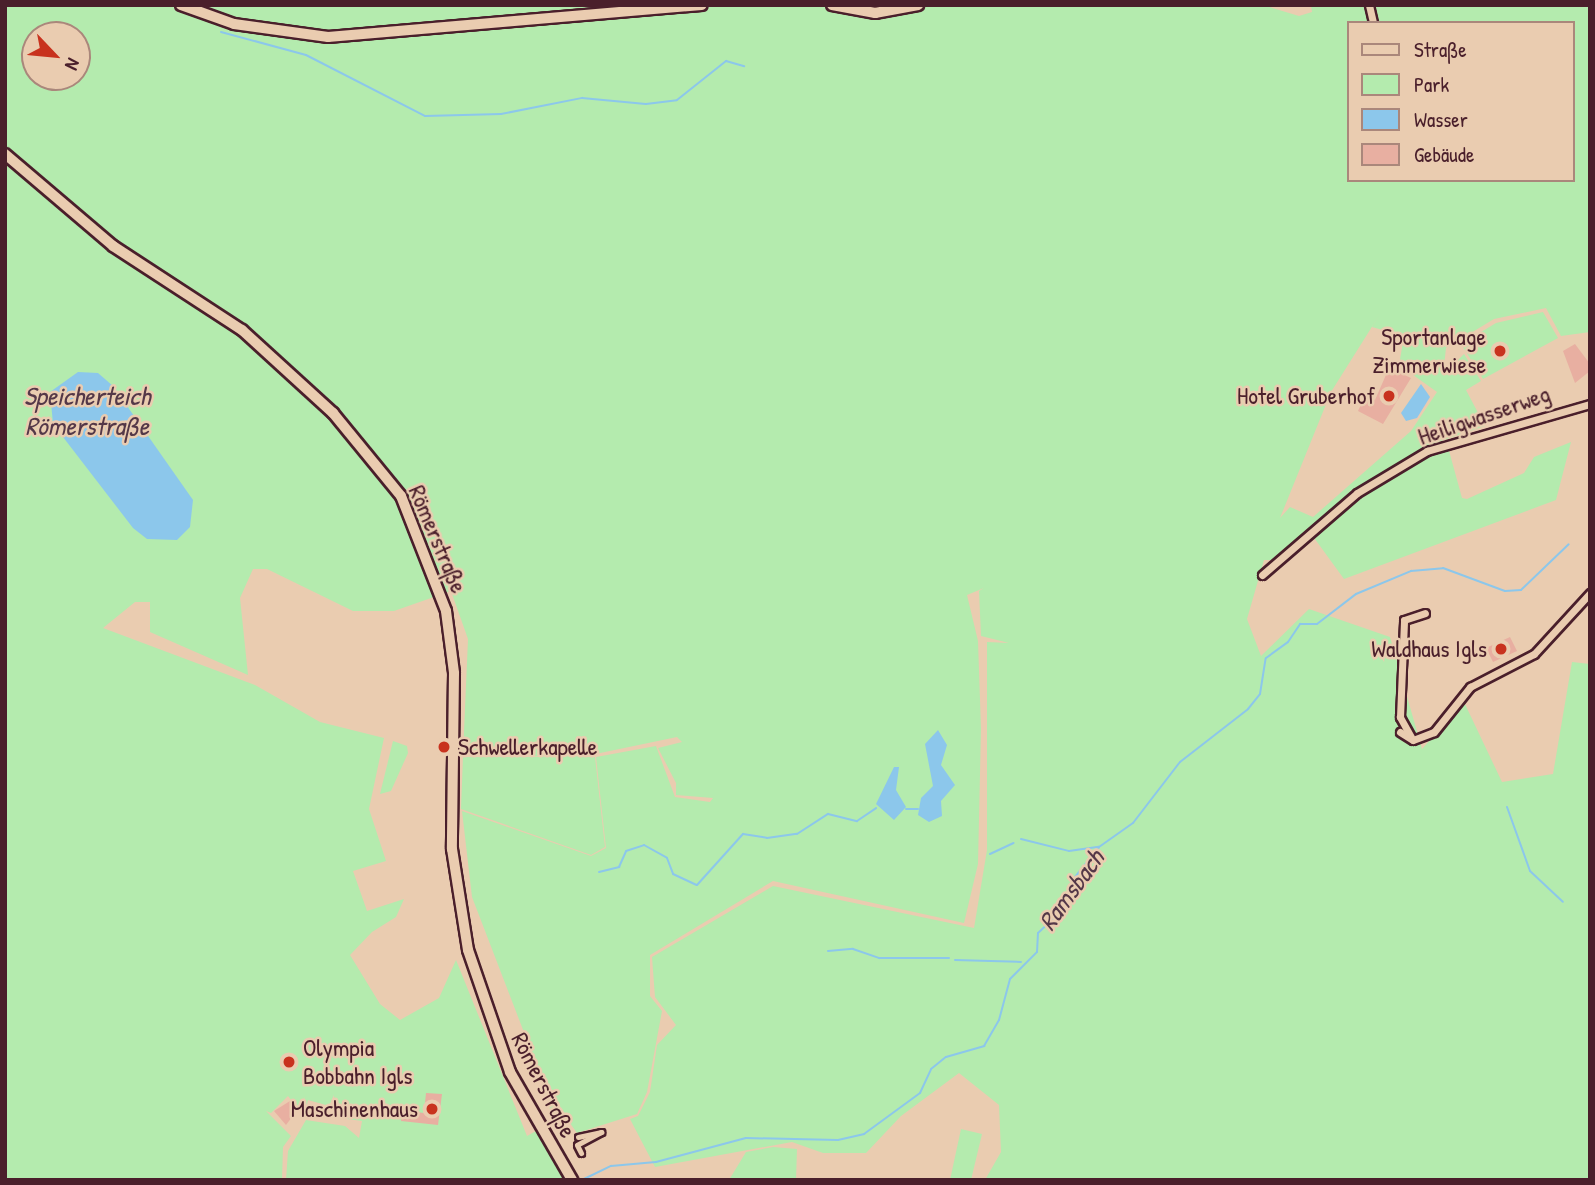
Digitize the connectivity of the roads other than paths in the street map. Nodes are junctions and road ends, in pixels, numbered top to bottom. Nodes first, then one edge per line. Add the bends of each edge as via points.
1 (181, 5) edge
2 (702, 5) edge
3 (832, 5) edge
4 (918, 5) edge
5 (5, 154) edge
6 (1590, 404) edge
7 (1262, 575) dead end
8 (1590, 593) edge
9 (1426, 613) dead end
10 (1400, 732) dead end
11 (1413, 740) junction
12 (578, 1137) dead end
13 (581, 1153) dead end
14 (572, 1180) edge

1 - 2 main road via 252,28 328,37
3 - 4 main road via 867,13
5 - 14 main road, Römerstraße via 113,246 242,330 333,413 401,496 446,611 454,673 452,849 468,950 510,1072
6 - 7 street, Heiligwasserweg via 1427,451 1357,493
8 - 11 street via 1539,649 1478,681 1434,732
9 - 11 street via 1404,620 1400,717
10 - 11 street
12 - 13 street via 601,1132 577,1144

